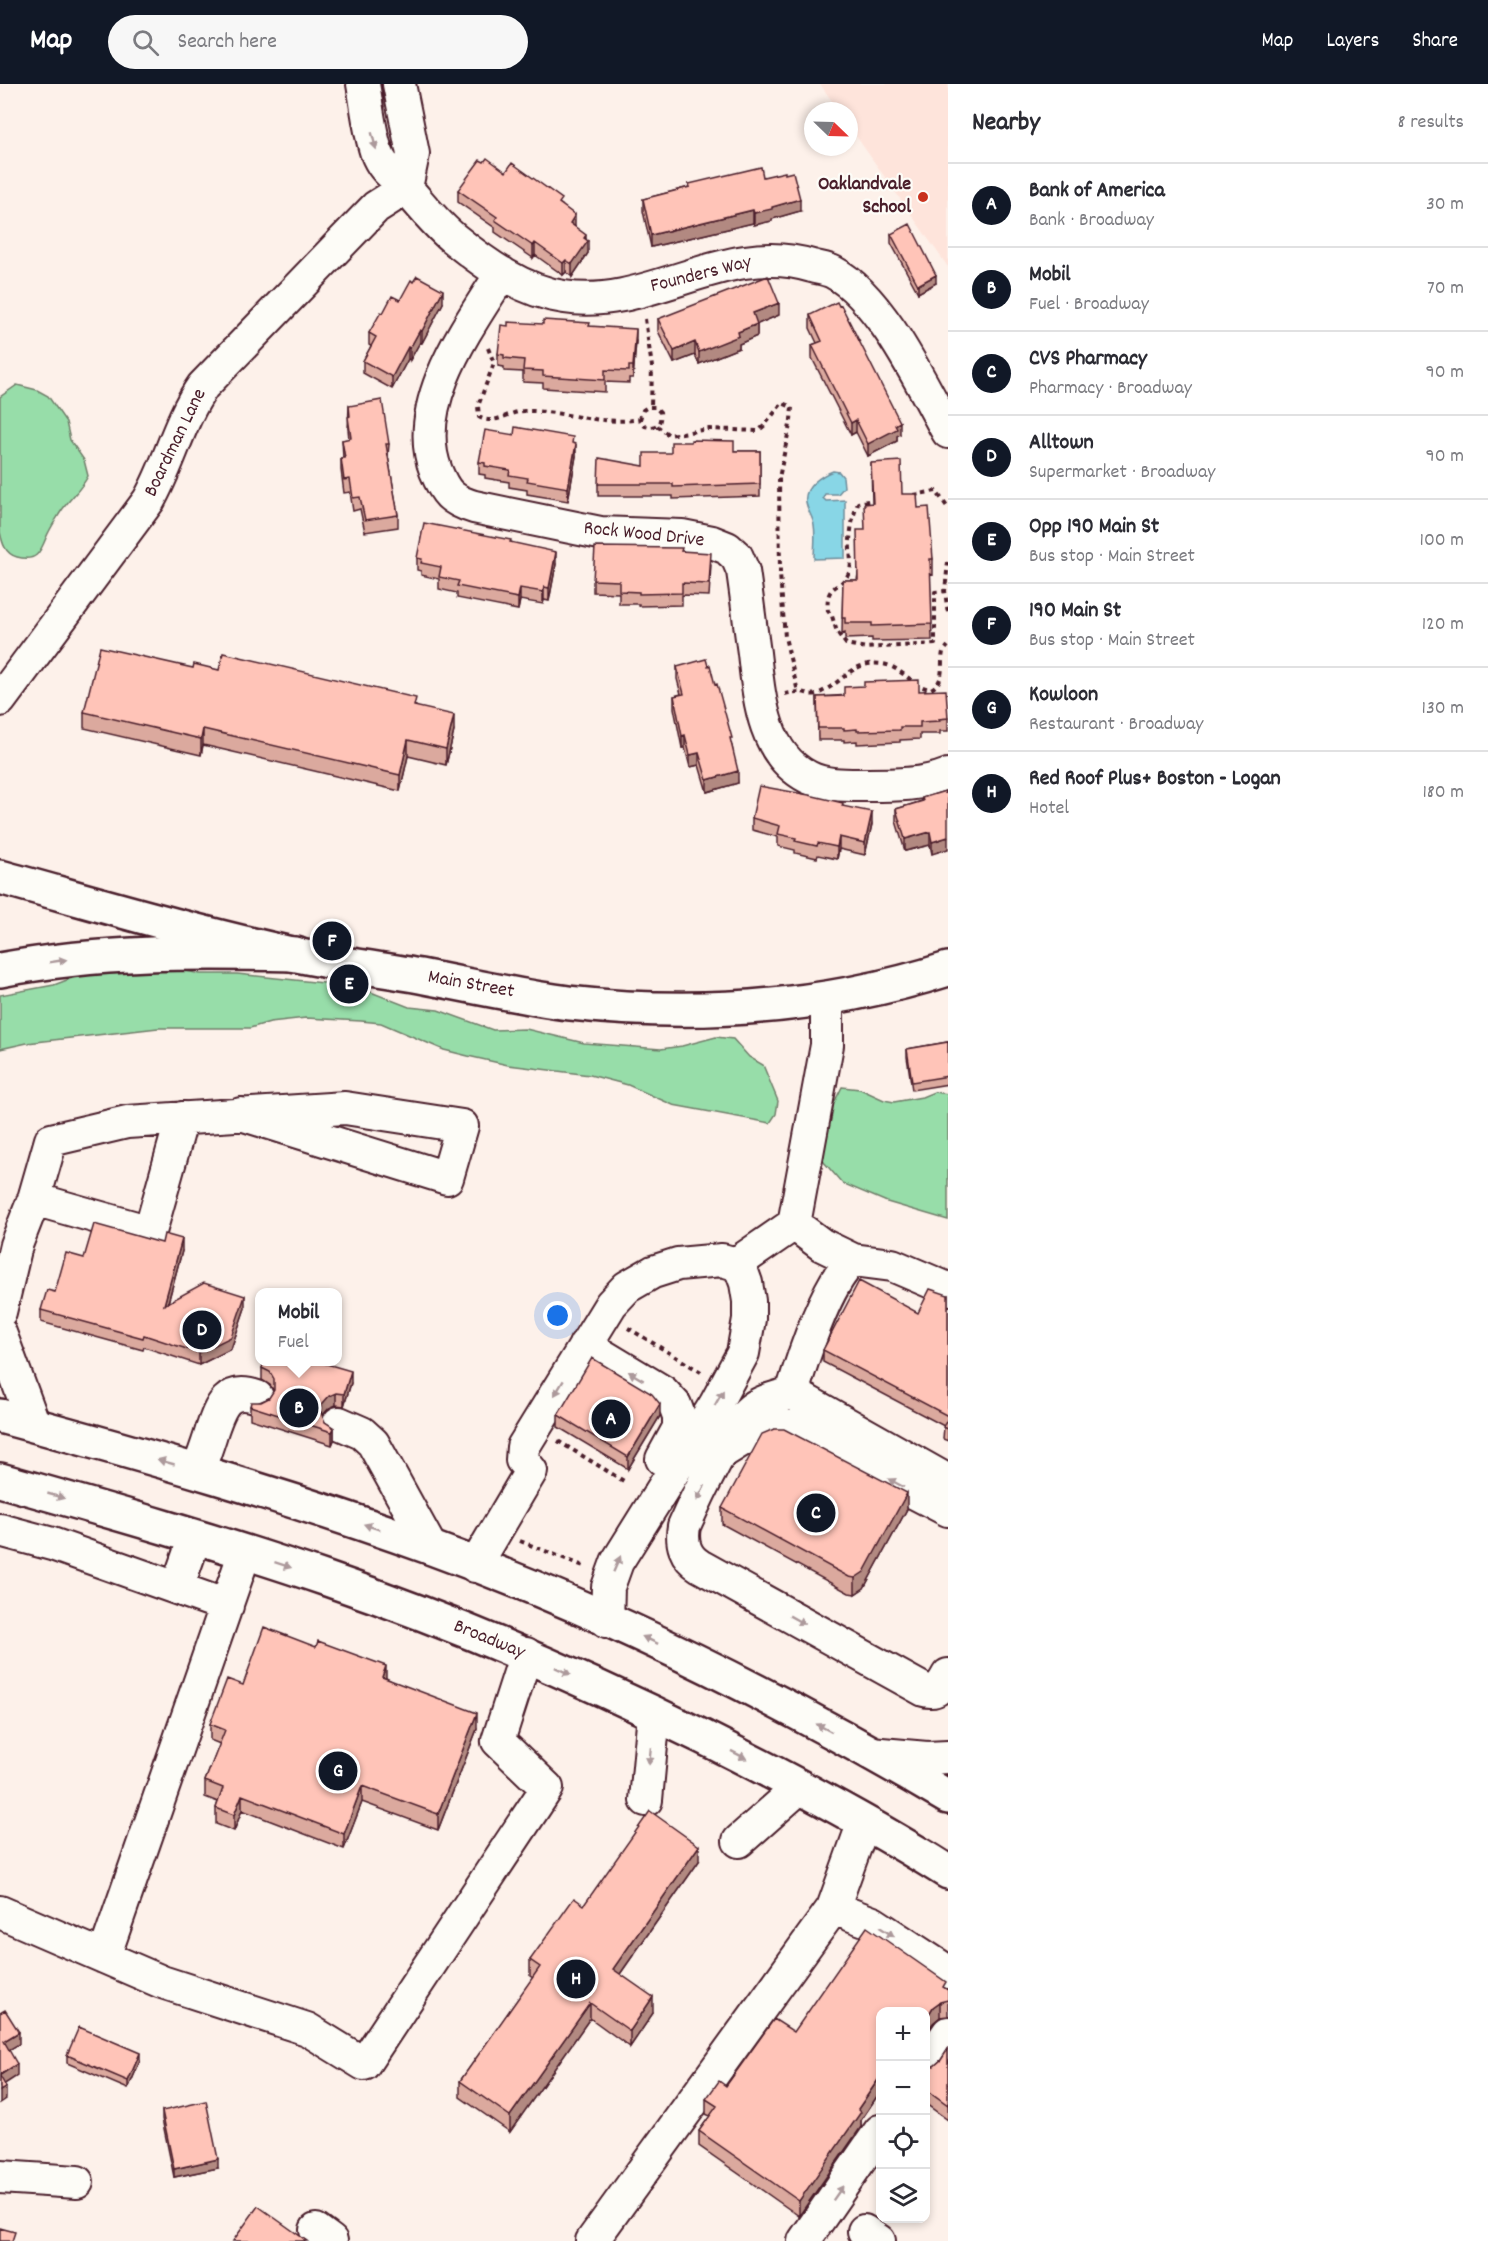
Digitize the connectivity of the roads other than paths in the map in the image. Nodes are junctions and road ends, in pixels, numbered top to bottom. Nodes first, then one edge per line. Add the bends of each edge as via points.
1 (363, 84) edge
2 (399, 84) edge
3 (406, 188) junction
4 (502, 273) junction
5 (948, 432) edge
6 (10, 676) edge
7 (0, 700) edge
8 (948, 775) edge
9 (0, 877) edge
10 (296, 954) junction
11 (948, 969) edge
12 (0, 970) edge
13 (826, 998) junction
14 (241, 1114) junction
15 (182, 1118) junction
16 (34, 1199) junction
17 (794, 1224) junction
18 (853, 1260) junction
19 (736, 1264) junction
20 (948, 1289) edge
21 (0, 1312) edge
22 (0, 1333) edge
23 (585, 1345) junction
24 (792, 1394) junction
25 (257, 1397) dead end
26 (0, 1416) edge
27 (339, 1423) dead end
28 (34, 1425) junction
29 (721, 1453) junction
30 (198, 1471) junction
31 (948, 1482) edge
32 (1, 1484) edge
33 (948, 1510) edge
34 (623, 1524) dead end
35 (10, 1532) edge
36 (195, 1536) junction
37 (431, 1548) junction
38 (245, 1552) junction
39 (475, 1566) junction
40 (177, 1588) junction
41 (227, 1606) junction
42 (607, 1620) junction
43 (526, 1654) junction
44 (948, 1675) edge
45 (654, 1713) junction
46 (870, 1753) junction
47 (948, 1757) edge
48 (800, 1787) junction
49 (948, 1797) edge
50 (646, 1800) dead end
51 (864, 1822) junction
52 (739, 1840) dead end
53 (948, 1872) edge
54 (833, 1908) junction
55 (0, 1912) edge
56 (104, 1957) junction
57 (948, 1972) edge
58 (948, 2033) edge
59 (929, 2061) edge
60 (876, 2137) edge
61 (0, 2177) edge
62 (77, 2182) dead end
63 (592, 2241) edge
64 (804, 2241) edge

1 -> 3 street, Founders Way via 377,152 386,171
2 - 3 street via 413,153
3 - 4 street, Founders Way via 440,228
3 - 6 street, Boardman Lane via 376,207 203,386 189,408 148,500 97,572
4 - 5 street, Founders Way via 528,287 563,297 598,299 752,260 790,260 830,271 856,287 877,312
4 - 8 street, Rock Wood Drive via 463,337 434,401 431,458 448,494 474,507 600,533 682,536 727,548 737,557 743,571 766,724 781,754 795,769 825,783 851,785 898,784
6 - 7 street, Boardman Lane
9 - 10 main road, Main Street
12 -> 10 main road via 116,954
10 - 13 main road, Main Street via 567,1002 622,1008 732,1009
11 - 13 main road, Main Street via 882,988
13 - 17 street via 827,1045
14 - 14 street via 345,1108 462,1126 447,1178
14 - 15 street
15 - 16 street via 127,1122 51,1140
15 - 16 street via 150,1232
16 - 21 street via 16,1245
17 - 18 street via 822,1245
17 - 19 street
18 - 20 street via 892,1265
18 - 24 street via 839,1274
19 - 23 street via 722,1260 678,1264 653,1272 627,1287 611,1304
42 -> 19 street via 608,1587 616,1562 715,1405 743,1353 749,1301 747,1283
22 - 28 street
34 -> 23 street via 674,1439 679,1416 668,1396
23 -> 39 street via 523,1447 522,1460 531,1471
24 - 29 street via 764,1402 746,1413
24 - 31 street
25 - 30 street via 239,1394 223,1403
26 - 28 main road
27 - 37 street via 362,1433 373,1443
30 -> 28 main road
33 -> 29 street via 789,1427 760,1430
29 -> 44 street via 684,1526 683,1544 700,1566 929,1691 939,1688
37 -> 30 main road
32 -> 36 main road, Broadway
35 - 40 street
36 - 38 main road, Broadway
36 - 40 street
37 - 39 main road
38 - 41 street
38 -> 43 main road, Broadway
39 - 42 main road
40 - 41 street
41 - 56 street
46 -> 42 main road
43 -> 45 main road, Broadway
43 - 56 street via 498,1741 547,1788 364,2064 306,2030 162,1982
45 -> 48 main road, Broadway
45 -> 50 street
46 - 47 street
46 - 49 main road
48 - 51 main road, Broadway
48 - 52 street
51 - 53 main road, Broadway
51 - 54 street
54 -> 57 street via 873,1923
54 - 63 street
55 - 56 street
58 - 59 street
64 -> 60 street
61 - 62 street

